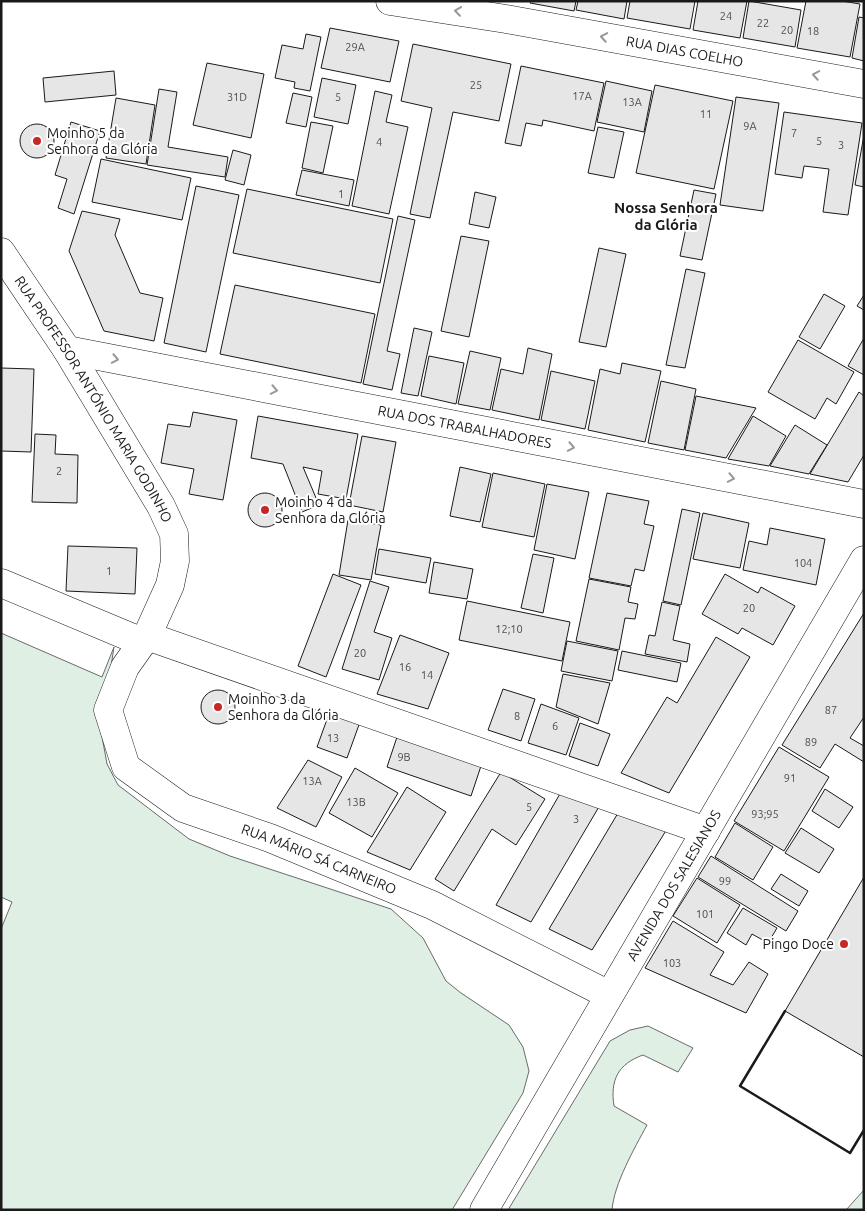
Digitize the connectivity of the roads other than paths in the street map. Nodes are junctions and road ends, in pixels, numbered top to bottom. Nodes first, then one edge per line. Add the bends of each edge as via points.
1 (390, 1) edge
2 (508, 10) edge
3 (864, 84) edge
4 (1, 252) edge
5 (67, 350) junction
6 (864, 504) edge
7 (864, 560) edge
8 (1, 583) edge
9 (144, 639) junction
10 (125, 667) joint
11 (706, 831) junction
12 (609, 995) junction
13 (484, 1210) edge

2 -> 1 street, RUA DIAS COELHO
3 -> 2 street, RUA DIAS COELHO
4 - 5 street, RUA PROFESSOR ANTÓNIO MARIA GODINHO
5 -> 6 street, RUA DOS TRABALHADORES
5 - 9 street, RUA PROFESSOR ANTÓNIO MARIA GODINHO via 161,506 174,534 175,561 170,585
7 - 11 street, AVENIDA DOS SALESIANOS
8 - 9 street
9 - 10 street, RUA PROFESSOR ANTÓNIO MARIA GODINHO
9 - 11 street
10 - 12 street, RUA MÁRIO SÁ CARNEIRO via 108,710 126,767 183,808 270,838 432,905
11 - 12 street, AVENIDA DOS SALESIANOS
12 - 13 street, AVENIDA DOS SALESIANOS

